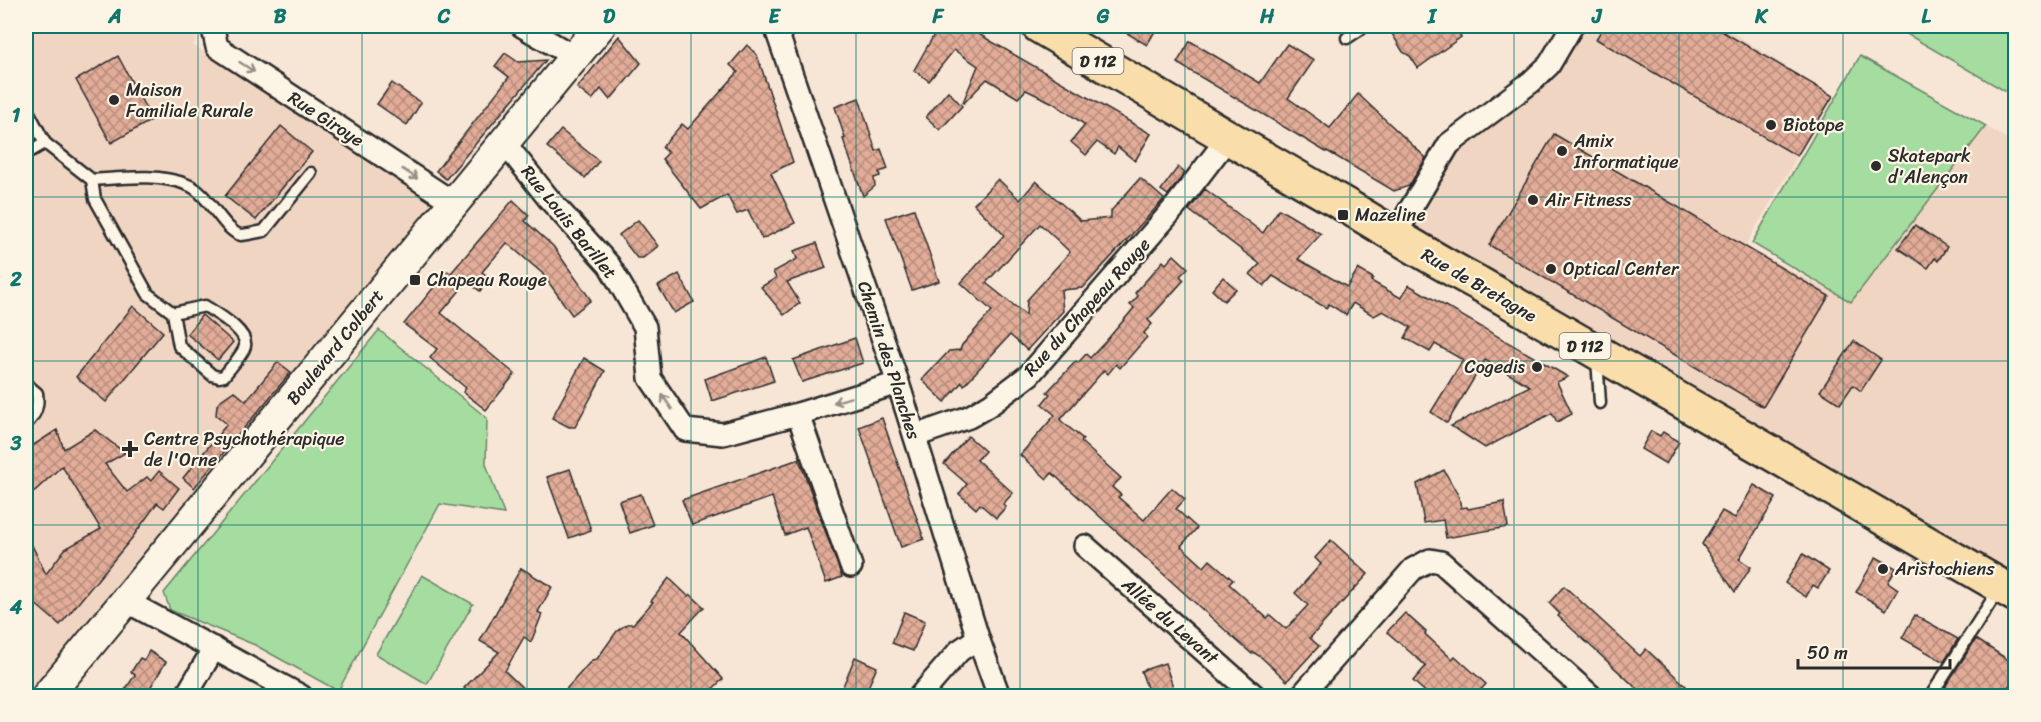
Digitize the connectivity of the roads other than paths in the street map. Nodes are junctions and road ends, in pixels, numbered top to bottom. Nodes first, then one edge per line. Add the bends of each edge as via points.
1 (215, 26) edge
2 (522, 26) edge
3 (600, 26) edge
4 (775, 26) edge
5 (1039, 26) edge
6 (1365, 26) edge
7 (1572, 26) edge
8 (1347, 38) dead end
9 (573, 56) junction
10 (26, 108) edge
11 (1228, 138) junction
12 (504, 142) junction
13 (45, 143) junction
14 (26, 154) edge
15 (311, 173) dead end
16 (92, 180) junction
17 (454, 203) junction
18 (1395, 235) junction
19 (173, 313) junction
20 (1597, 353) junction
21 (898, 383) junction
22 (26, 384) edge
23 (1600, 403) dead end
24 (798, 414) junction
25 (26, 424) edge
26 (915, 436) junction
27 (1084, 546) dead end
28 (851, 566) dead end
29 (2008, 590) edge
30 (126, 601) junction
31 (978, 638) junction
32 (214, 648) junction
33 (47, 696) edge
34 (186, 696) edge
35 (301, 696) edge
36 (920, 696) edge
37 (999, 696) edge
38 (1255, 696) edge
39 (1301, 696) edge
40 (1591, 696) edge
41 (1936, 696) edge

1 -> 17 street, Rue Giroye via 217,47
2 - 9 street
3 - 9 main road, Boulevard Colbert
4 - 21 street, Chemin des Planches
5 - 11 main road, Rue de Bretagne / D 112
6 - 8 lane
7 - 18 street via 1549,65 1449,144
9 - 12 main road, Boulevard Colbert
10 - 13 lane
11 - 18 main road, Rue de Bretagne / D 112
11 - 26 street, Rue du Chapeau Rouge via 1175,207 1029,375 969,417
12 - 17 main road, Boulevard Colbert
24 -> 12 street, Rue Louis Barillet via 723,434 685,430 650,378 645,327 609,265
13 - 14 lane
13 - 16 lane
15 - 16 lane via 264,231 242,235 231,232 191,186 152,177
16 - 19 lane via 94,199 148,294
17 - 30 main road, Boulevard Colbert
18 - 20 main road, Rue de Bretagne / D 112
19 - 19 lane via 205,306 239,330 245,347 224,376 212,375 179,346
20 - 23 lane
20 - 29 main road, Rue de Bretagne / D 112
21 -> 24 street, Rue Louis Barillet
21 - 26 street, Chemin des Planches
22 - 25 lane via 37,393 39,402
24 - 28 street
26 - 31 street, Chemin des Planches
27 - 38 street, Allée du Levant
29 - 41 lane via 1932,694
30 - 32 street
30 - 33 main road, Boulevard Colbert
31 - 36 street via 959,651
31 - 37 street, Chemin des Planches
32 - 34 street
32 - 35 street
39 - 40 street via 1413,569 1430,560 1441,562

